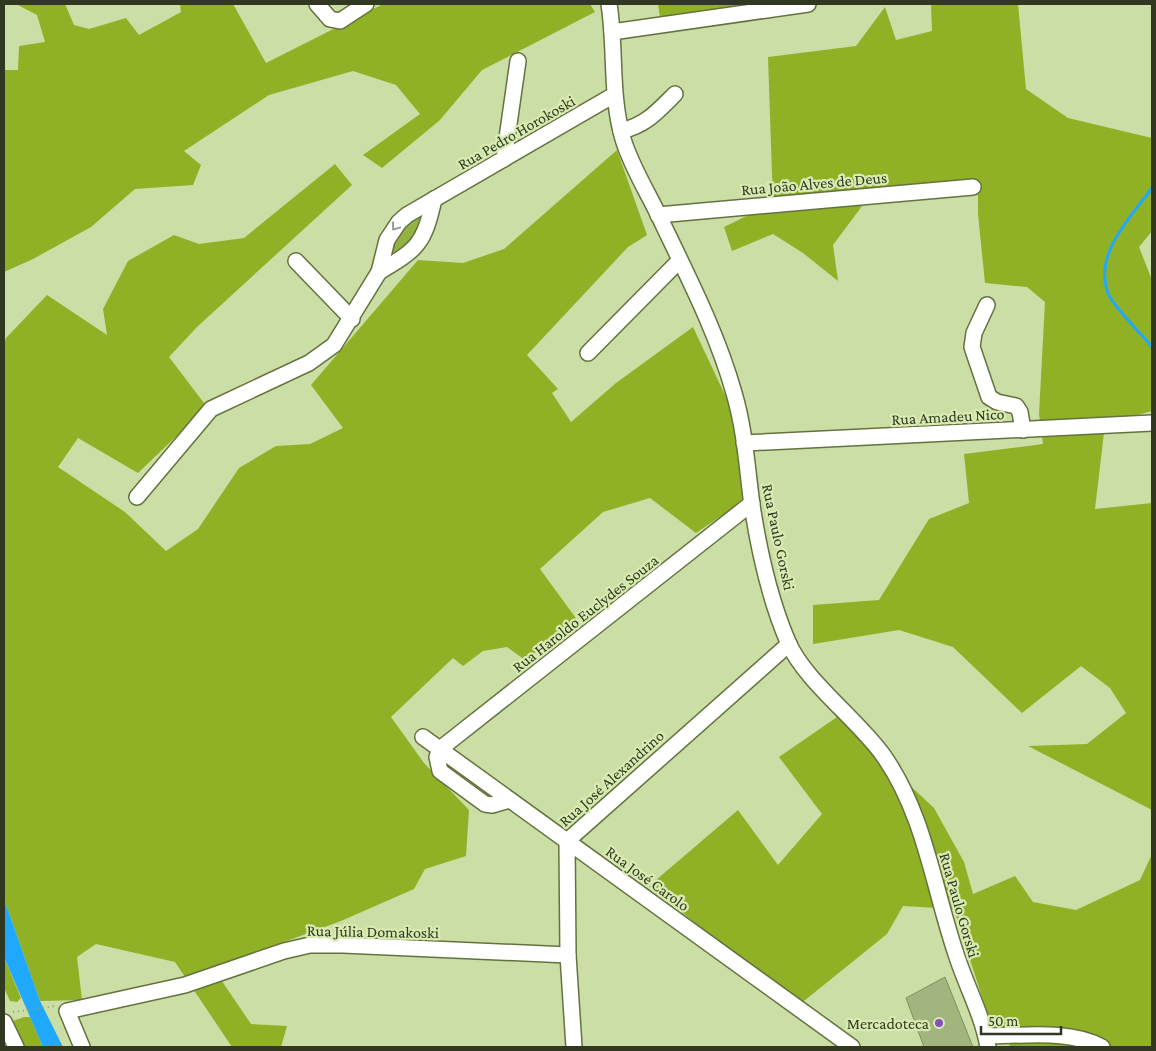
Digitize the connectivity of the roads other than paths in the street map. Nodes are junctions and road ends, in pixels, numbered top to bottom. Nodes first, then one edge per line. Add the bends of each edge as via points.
1 (317, 4) edge
2 (366, 4) edge
3 (609, 4) edge
4 (808, 4) edge
5 (612, 32) junction
6 (518, 61) dead end
7 (675, 94) dead end
8 (614, 95) junction
9 (620, 130) junction
10 (504, 159) junction
11 (973, 186) dead end
12 (434, 199) junction
13 (658, 215) junction
14 (679, 260) junction
15 (296, 261) dead end
16 (379, 272) junction
17 (988, 305) dead end
18 (352, 319) junction
19 (588, 353) dead end
20 (1152, 422) edge
21 (1022, 430) junction
22 (744, 443) junction
23 (137, 497) dead end
24 (752, 503) junction
25 (789, 644) junction
26 (423, 737) dead end
27 (440, 749) junction
28 (567, 841) junction
29 (568, 955) junction
30 (8, 1017) edge
31 (987, 1042) edge
32 (16, 1047) edge
33 (82, 1047) edge
34 (574, 1047) edge
35 (852, 1047) edge
36 (1102, 1047) edge

1 - 2 street via 330,19 340,21
3 - 5 street, Rua Paulo Gorski
4 - 5 street
5 - 8 street, Rua Paulo Gorski
6 - 10 street
7 - 9 street via 636,127
8 - 9 street, Rua Paulo Gorski
8 - 10 street, Rua Pedro Horokoski
9 - 13 street, Rua Paulo Gorski via 627,152
10 - 12 street, Rua Pedro Horokoski
11 - 13 street, Rua João Alves de Deus
12 - 16 street, Rua Pedro Horokoski via 420,241 404,257
12 -> 16 street, Rua Pedro Horokoski via 407,215 392,231
13 - 14 street, Rua Paulo Gorski
14 - 19 street
14 - 22 street, Rua Paulo Gorski via 726,368 740,414
15 - 18 street
16 - 18 street, Rua Pedro Horokoski
17 - 21 street via 974,333 972,347 989,397 1016,406
18 - 23 street, Rua Pedro Horokoski via 324,354 293,372 211,409
20 - 21 street, Rua Amadeu Nico
21 - 22 street, Rua Amadeu Nico
22 - 24 street, Rua Paulo Gorski
24 - 25 street, Rua Paulo Gorski via 771,590
24 - 27 street, Rua Haroldo Euclydes Souza
25 - 28 street, Rua José Alexandrino
25 - 31 street, Rua Paulo Gorski via 809,673 871,739 907,797
26 - 27 street, Rua José Carolo
27 - 28 street, Rua José Carolo
28 - 29 street, Rua José Alexandrino
28 - 35 street, Rua José Carolo
29 - 33 street, Rua Júlia Domakoski via 310,946 284,951 185,985 62,1008
29 - 34 street, Rua José Alexandrino
30 - 32 street
31 - 36 street via 1059,1037

